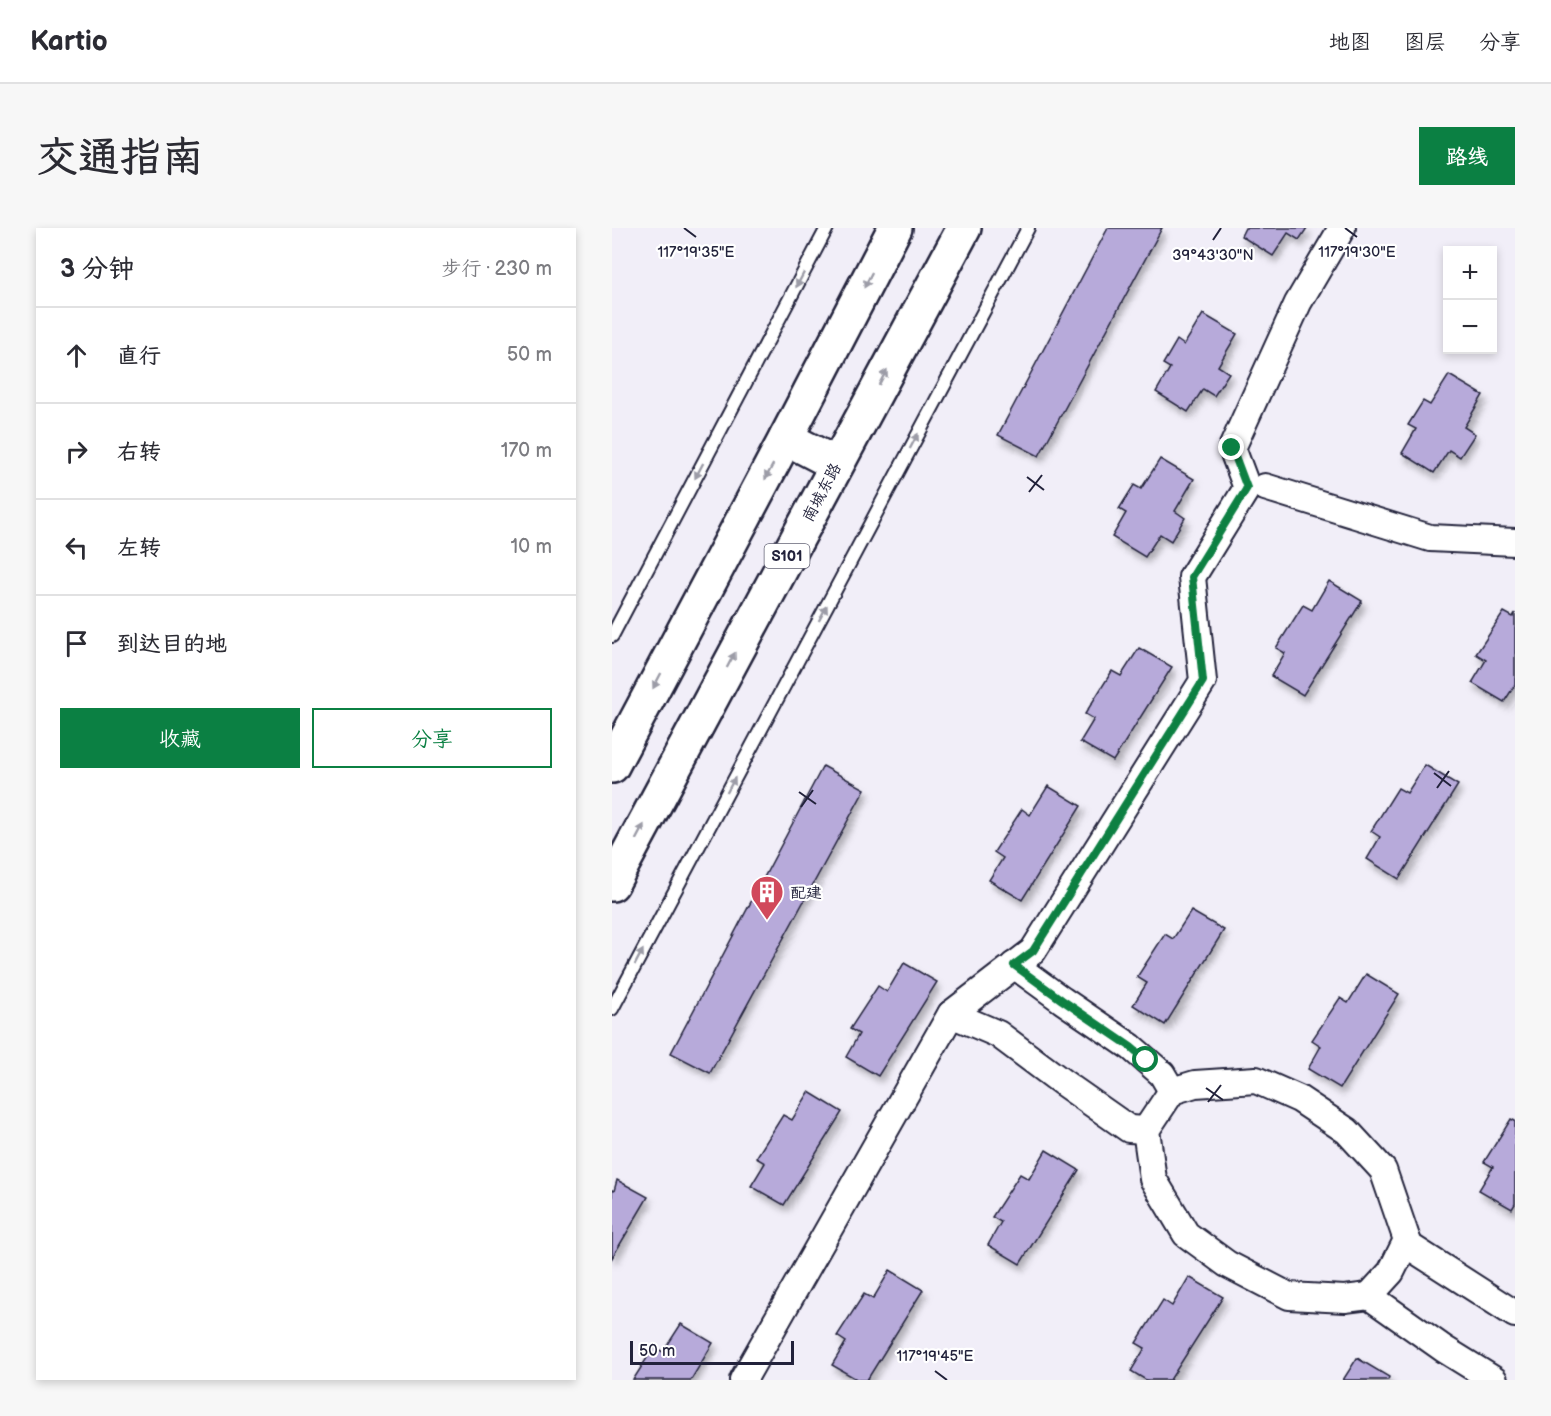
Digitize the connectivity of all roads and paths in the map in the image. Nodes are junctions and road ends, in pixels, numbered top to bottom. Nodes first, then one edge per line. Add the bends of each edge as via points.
1 (827, 228) edge
2 (895, 228) edge
3 (964, 228) edge
4 (1028, 228) edge
5 (1342, 228) edge
6 (786, 438) junction
7 (836, 464) junction
8 (1265, 487) dead end
9 (1515, 542) edge
10 (612, 636) edge
11 (612, 766) edge
12 (612, 884) edge
13 (1014, 965) junction
14 (612, 1009) edge
15 (951, 1014) junction
16 (1172, 1091) junction
17 (1146, 1130) junction
18 (1407, 1240) junction
19 (1370, 1296) junction
20 (1515, 1314) edge
21 (742, 1380) edge
22 (1494, 1380) edge

1 -> 10 lane
2 -> 6 main road
7 -> 3 main road, 南城东路 / S101
14 -> 4 lane
5 - 13 street via 1299,303 1232,448 1247,488 1192,577 1203,681 1033,951
6 - 7 main road
6 -> 11 main road
12 -> 7 main road, 南城东路 / S101
8 - 9 street via 1430,537
13 - 15 street
13 - 16 street via 1131,1047 1162,1074
15 - 17 street via 998,1034 1129,1129
15 - 21 street
16 - 17 street
16 - 18 street via 1195,1084 1256,1080 1299,1099 1347,1131 1383,1170
17 - 19 street via 1154,1179 1186,1234 1218,1258 1289,1296
18 - 19 street via 1391,1272
18 - 20 street via 1408,1246
19 - 22 street

